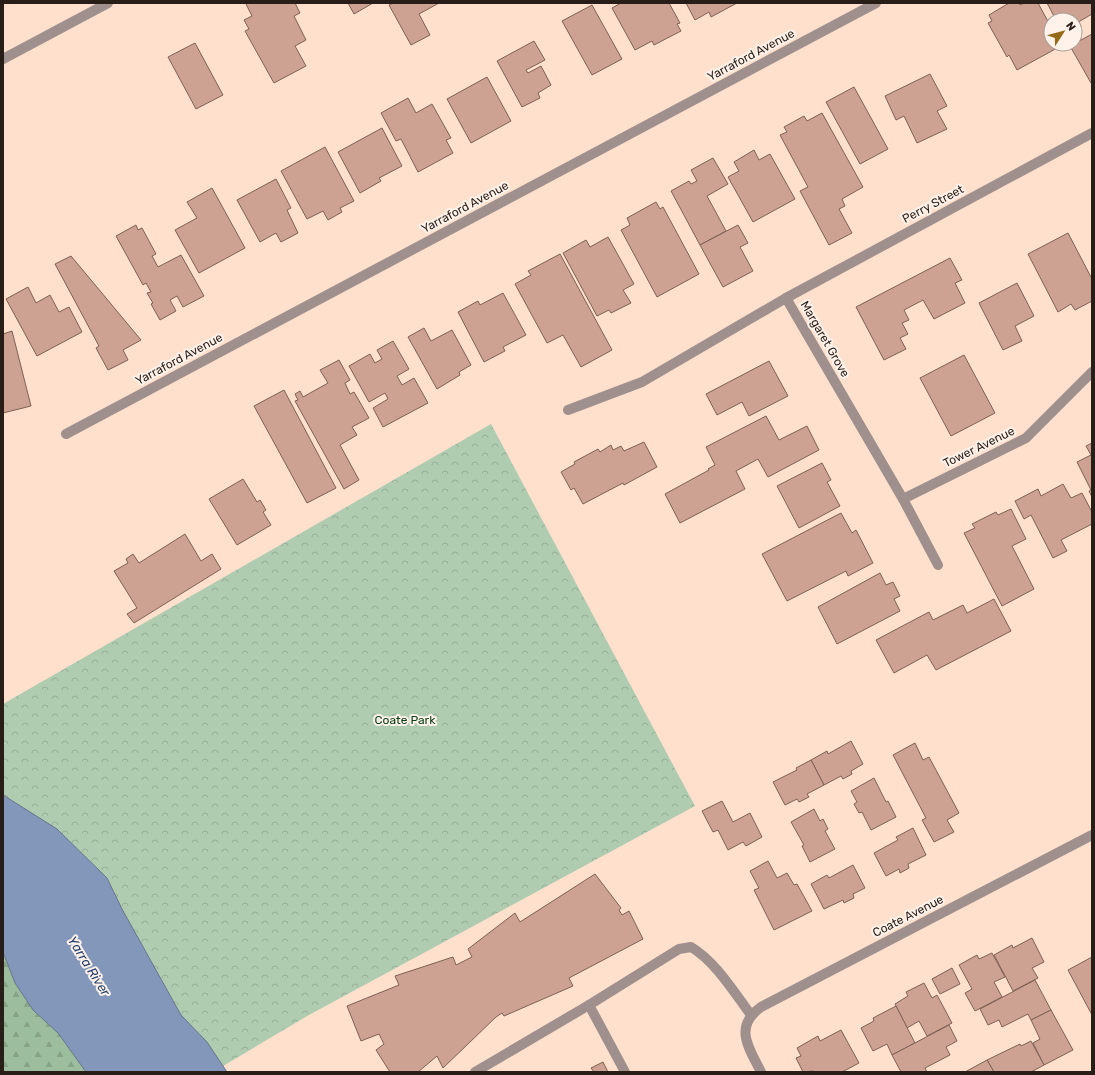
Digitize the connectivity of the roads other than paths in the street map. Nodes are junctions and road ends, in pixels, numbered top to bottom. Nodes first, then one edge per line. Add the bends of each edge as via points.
1 (108, 3) edge
2 (876, 3) edge
3 (3, 59) edge
4 (1092, 133) edge
5 (786, 298) junction
6 (1092, 372) edge
7 (568, 410) dead end
8 (66, 434) dead end
9 (903, 499) junction
10 (938, 566) dead end
11 (1092, 835) edge
12 (589, 1005) junction
13 (751, 1015) junction
14 (475, 1072) edge
15 (625, 1072) edge
16 (761, 1072) edge

1 - 3 street
2 - 8 street, Yarraford Avenue
4 - 5 street, Perry Street
5 - 7 street, Margaret Grove via 642,382
5 - 9 street, Margaret Grove
6 - 9 street, Tower Avenue via 1026,438
9 - 10 street, Margaret Grove
11 - 13 street, Coate Avenue via 760,1007
12 - 13 street via 679,949 691,947 708,960
12 - 14 street
12 - 15 street
13 - 16 street, Coate Avenue via 745,1028 748,1045

